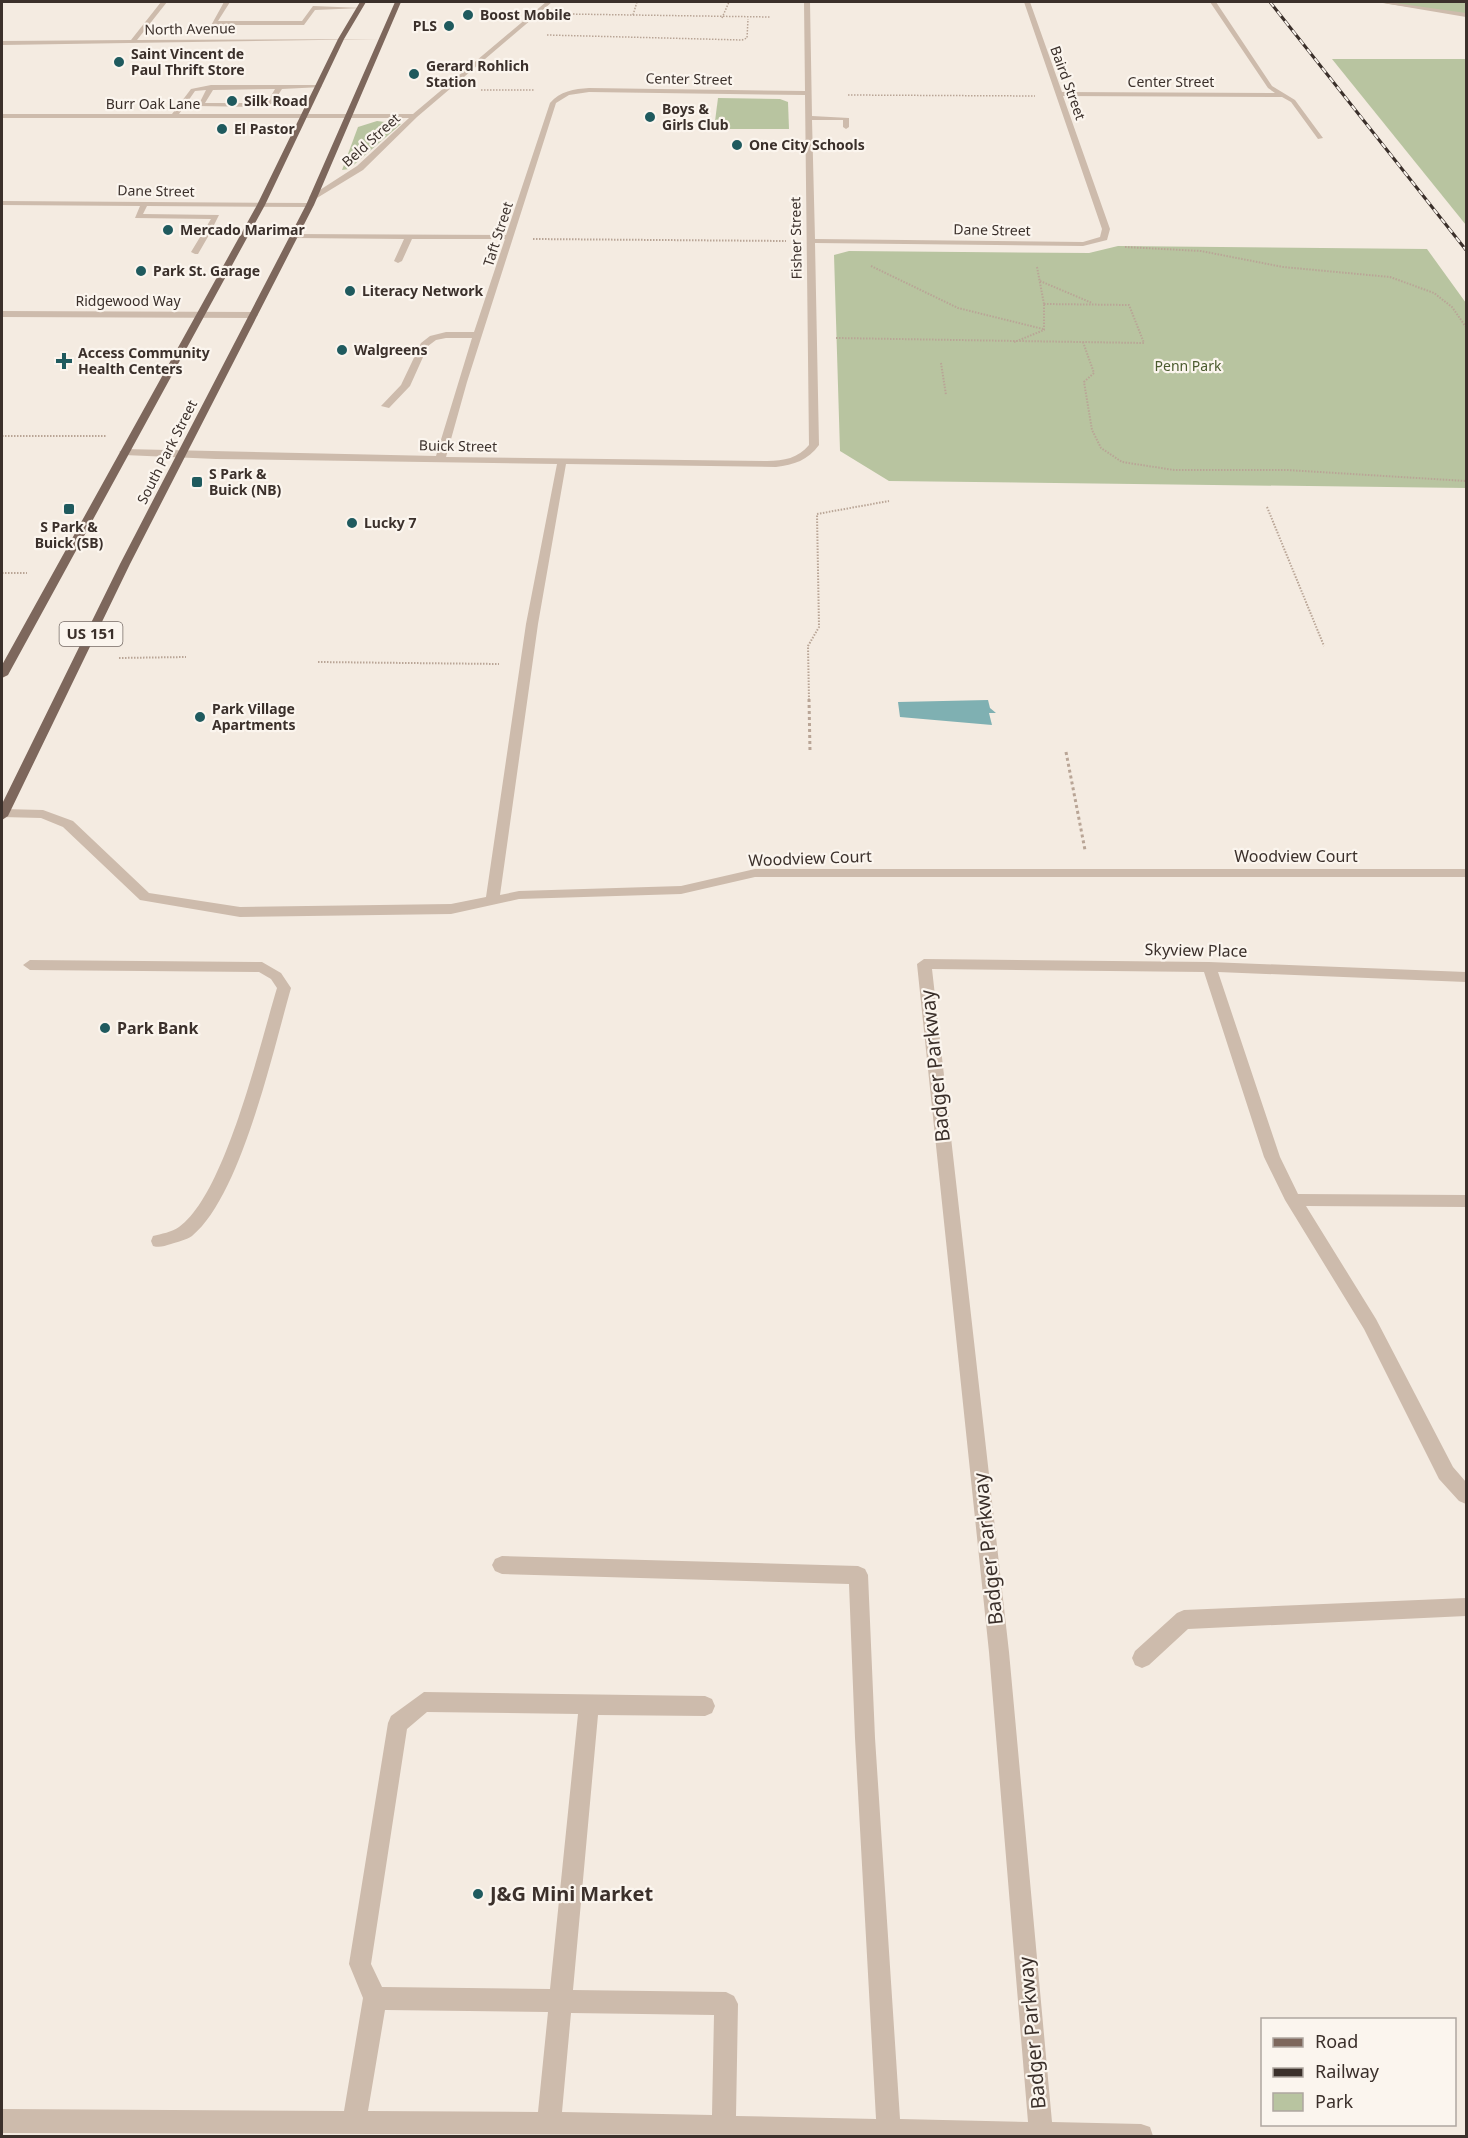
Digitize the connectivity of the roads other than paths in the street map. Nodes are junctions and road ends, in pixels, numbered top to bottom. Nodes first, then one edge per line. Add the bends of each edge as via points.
1 (164, 2) edge
2 (227, 2) edge
3 (317, 2) edge
4 (398, 2) edge
5 (549, 2) edge
6 (807, 2) edge
7 (1027, 2) edge
8 (1213, 2) edge
9 (1380, 2) edge
10 (361, 5) edge
11 (313, 8) junction
12 (1467, 15) edge
13 (215, 23) junction
14 (341, 39) junction
15 (380, 39) junction
16 (205, 41) junction
17 (132, 42) junction
18 (2, 43) edge
19 (211, 87) junction
20 (280, 87) junction
21 (319, 87) junction
22 (568, 92) joint
23 (808, 93) junction
24 (1061, 94) junction
25 (1282, 95) junction
26 (2, 116) edge
27 (174, 116) junction
28 (415, 116) junction
29 (305, 117) junction
30 (346, 117) junction
31 (809, 118) junction
32 (846, 127) dead end
33 (1320, 138) dead end
34 (1086, 172) joint
35 (311, 202) junction
36 (2, 203) edge
37 (145, 204) junction
38 (261, 205) junction
39 (206, 233) junction
40 (246, 234) junction
41 (294, 236) junction
42 (409, 237) junction
43 (511, 237) junction
44 (809, 241) junction
45 (195, 252) dead end
46 (398, 261) dead end
47 (2, 314) edge
48 (202, 315) junction
49 (254, 315) junction
50 (478, 335) junction
51 (386, 406) dead end
52 (124, 452) junction
53 (182, 454) junction
54 (440, 460) junction
55 (792, 461) joint
56 (562, 462) junction
57 (2, 675) edge
58 (2, 814) edge
59 (1467, 873) edge
60 (492, 900) junction
61 (924, 964) joint
62 (30, 965) dead end
63 (1209, 967) junction
64 (1467, 977) edge
65 (1293, 1200) junction
66 (1467, 1201) edge
67 (159, 1241) dead end
68 (1467, 1495) edge
69 (502, 1565) dead end
70 (1467, 1607) edge
71 (1142, 1658) dead end
72 (589, 1703) junction
73 (705, 1706) dead end
74 (375, 1998) junction
75 (559, 2000) junction
76 (2, 2121) edge
77 (354, 2122) junction
78 (549, 2124) junction
79 (724, 2128) junction
80 (292, 2129) edge
81 (889, 2131) junction
82 (1041, 2135) junction
83 (1141, 2136) edge

1 - 17 street
2 - 13 street
3 - 11 street
4 - 15 main road, South Park Street / US 151
5 - 28 street, Beld Street
6 - 23 street, Fisher Street
7 - 24 street, Baird Street
8 - 25 street via 1270,87
9 - 12 street
10 - 11 street
10 - 14 main road
11 - 13 street via 304,23
13 - 16 street
14 - 15 street, North Avenue
14 - 16 street, North Avenue
14 - 21 main road
15 - 30 main road, South Park Street / US 151
16 - 17 street, North Avenue
17 - 18 street, North Avenue
19 - 20 street
19 - 20 street via 200,105 264,105 271,102
19 - 27 street via 193,90
20 - 21 street
21 - 29 main road
22 - 23 street, Center Street
22 - 43 street, Taft Street via 553,104
23 - 31 street, Fisher Street
24 - 25 street, Center Street
24 - 34 street, Baird Street
25 - 33 street via 1297,104
26 - 27 street, Burr Oak Lane
27 - 29 street, Burr Oak Lane
28 - 30 street, Beld Street
28 - 35 street, Beld Street via 360,168
29 - 30 street, Beld Street
29 - 38 main road
30 - 35 main road, South Park Street / US 151
31 - 32 street via 846,118
31 - 44 street, Fisher Street
34 - 44 street, Dane Street via 1106,229 1104,238 1092,243
35 - 38 street, Dane Street
35 - 41 main road, South Park Street / US 151
36 - 37 street, Dane Street
37 - 38 street, Dane Street
37 - 39 street via 138,216 216,217
38 - 40 main road
39 - 40 street
39 - 45 street
40 - 48 main road
41 - 42 street
41 - 49 main road, South Park Street / US 151
42 - 43 street
42 - 46 street
43 - 50 street, Taft Street
44 - 55 street, Fisher Street via 814,445 810,452
47 - 48 street, Ridgewood Way
48 - 49 street, Ridgewood Way
48 - 52 main road
49 - 53 main road, South Park Street / US 151
50 - 51 street via 432,338 424,345 405,386
50 - 54 street, Taft Street
52 - 53 street, Buick Street
52 - 57 main road
53 - 54 street, Buick Street
53 - 58 main road, South Park Street / US 151
54 - 56 street, Buick Street
55 - 56 street, Buick Street
56 - 60 street
58 - 60 street, Woodview Court via 43,814 68,824 145,897 240,912 451,909
59 - 60 street, Woodview Court via 755,873 681,890 519,895
61 - 63 street, Skyview Place
61 - 82 street, Badger Parkway via 999,1652
62 - 67 street via 261,967 276,976 284,988 230,1163 203,1214 184,1232
63 - 64 street, Skyview Place
63 - 65 street via 1272,1157
65 - 66 street
65 - 68 street via 1370,1324 1446,1473
69 - 81 street via 858,1575
70 - 71 street via 1184,1620
72 - 73 street
72 - 74 street via 424,1702 398,1723 360,1964
72 - 75 street
74 - 75 street
74 - 77 street
75 - 78 street
75 - 79 street via 726,2004
76 - 80 street
77 - 78 street
77 - 80 street
78 - 79 street
79 - 81 street
81 - 82 street
82 - 83 street

